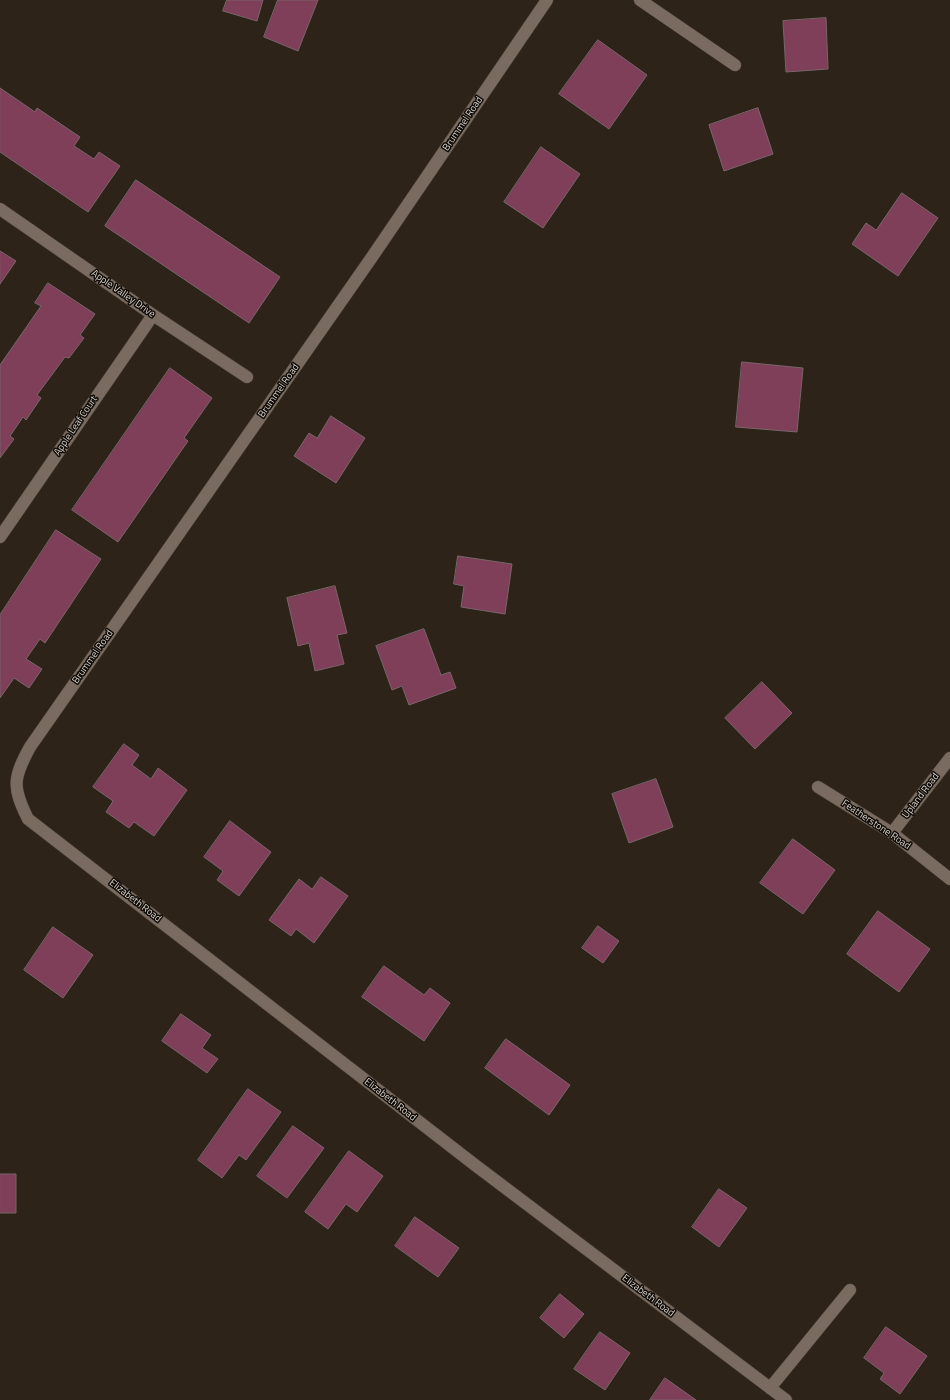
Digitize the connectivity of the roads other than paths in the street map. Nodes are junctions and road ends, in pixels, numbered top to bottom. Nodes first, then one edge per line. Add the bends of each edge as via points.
1 (547, 0) edge
2 (640, 0) edge
3 (735, 65) dead end
4 (0, 209) edge
5 (153, 315) junction
6 (247, 377) dead end
7 (0, 537) edge
8 (950, 758) edge
9 (16, 784) joint
10 (818, 787) dead end
11 (892, 833) junction
12 (950, 879) edge
13 (850, 1290) dead end
14 (770, 1388) junction
15 (786, 1400) edge

1 - 9 street, Brummel Road via 377,251 30,747 19,767
2 - 3 street
4 - 5 street, Apple Valley Drive
5 - 6 street, Apple Valley Drive
5 - 7 street, Apple Leaf Court
8 - 11 street, Upland Road
9 - 14 street, Elizabeth Road via 18,798 28,819 475,1166
10 - 11 street, Featherstone Road
11 - 12 street, Featherstone Road
13 - 14 street
14 - 15 street, Elizabeth Road

